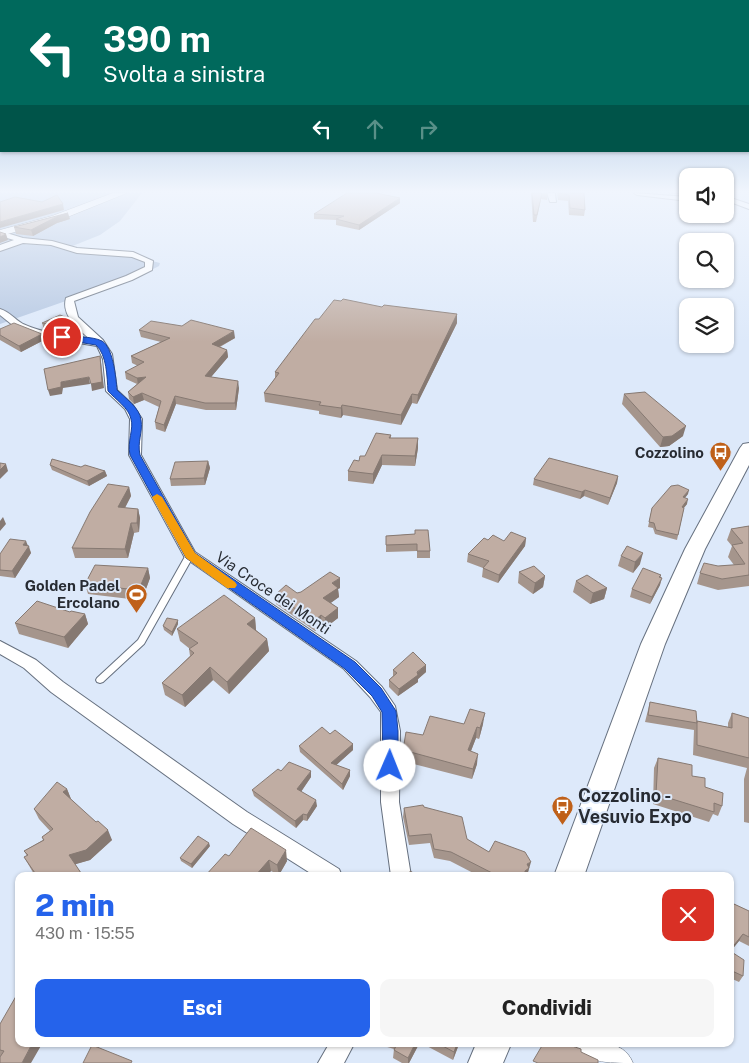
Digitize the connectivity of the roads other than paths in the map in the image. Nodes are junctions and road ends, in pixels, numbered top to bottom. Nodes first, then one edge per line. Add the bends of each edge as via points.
1 (15, 243) edge
2 (48, 243) edge
3 (0, 248) edge
4 (0, 312) edge
5 (99, 343) junction
6 (749, 448) edge
7 (190, 555) junction
8 (0, 647) edge
9 (100, 680) dead end
10 (326, 872) edge
11 (400, 872) edge
12 (570, 872) edge
13 (340, 1047) edge
14 (493, 1047) edge
15 (592, 1047) edge
16 (330, 1063) edge
17 (485, 1063) edge
18 (618, 1063) edge

1 - 3 street
2 - 5 street, Via Croce dei Monti via 78,250 133,255 149,262 149,268 137,275 69,300 76,321
4 - 5 street via 18,325 40,334
5 - 7 street, Via Croce dei Monti via 108,359 112,391 131,409 136,420 132,444 135,455
6 - 12 main road via 695,549 652,644
7 - 9 lane via 141,642
7 - 11 street, Via Croce dei Monti via 350,665 389,711 390,802
8 - 10 street via 30,664 57,687 240,818
13 - 16 street
14 - 17 main road
15 - 18 street

